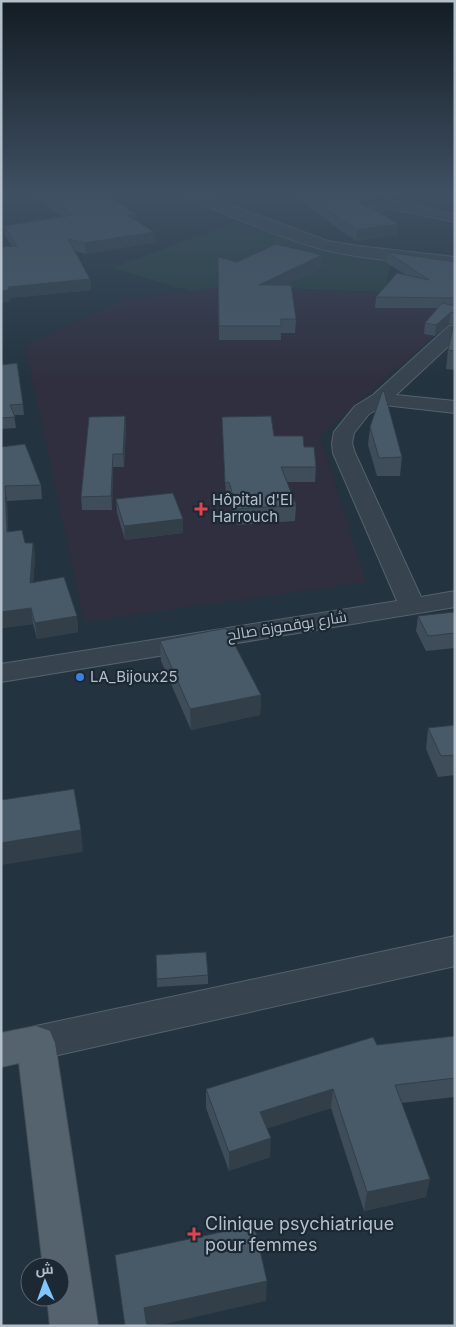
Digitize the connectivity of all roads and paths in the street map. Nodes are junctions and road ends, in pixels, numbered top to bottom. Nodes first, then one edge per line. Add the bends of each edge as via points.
1 (401, 256) edge
2 (455, 262) edge
3 (455, 330) edge
4 (380, 399) junction
5 (455, 407) edge
6 (455, 599) edge
7 (412, 606) junction
8 (1, 673) edge
9 (455, 951) edge
10 (19, 1047) edge
11 (74, 1326) edge

1 - 2 street
3 - 4 street
4 - 5 street
4 - 7 street via 356,417 344,432 342,444
6 - 7 street, شارع بوقموزة صالح
7 - 8 street, شارع بوقموزة صالح
9 - 10 street
10 - 11 main road

